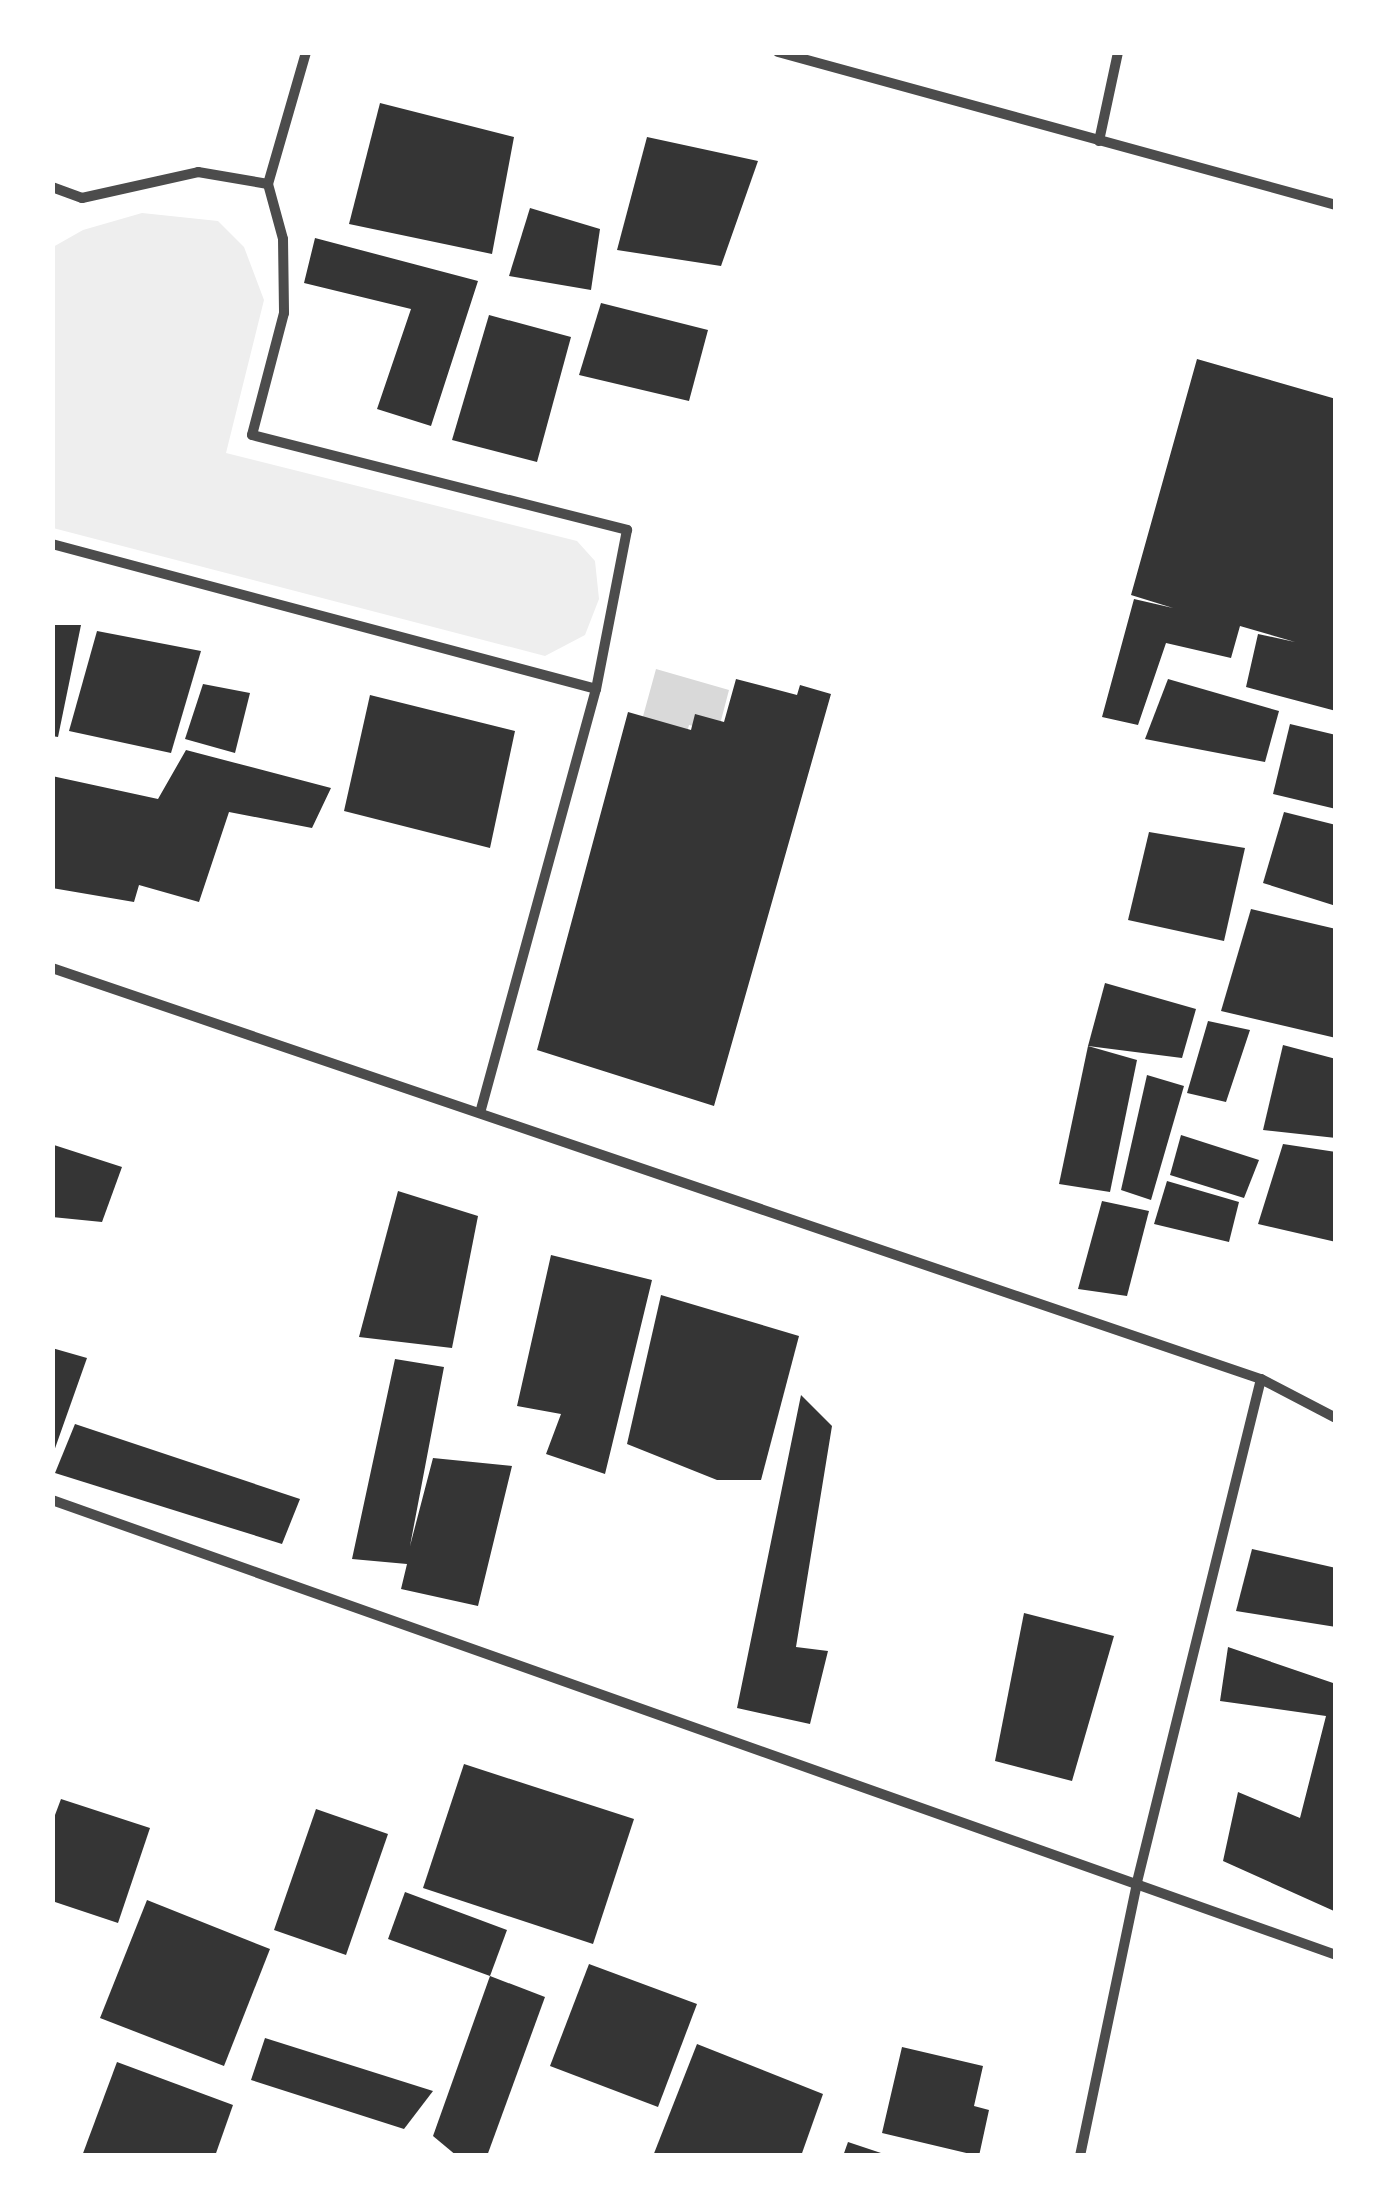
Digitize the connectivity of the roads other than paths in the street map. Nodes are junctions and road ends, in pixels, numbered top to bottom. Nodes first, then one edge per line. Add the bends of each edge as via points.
1 (306, 52) edge
2 (778, 52) edge
3 (1118, 52) edge
4 (1100, 141) junction
5 (268, 184) junction
6 (52, 187) edge
7 (1336, 205) edge
8 (52, 544) edge
9 (596, 689) junction
10 (52, 968) edge
11 (480, 1112) junction
12 (1260, 1379) junction
13 (1336, 1418) edge
14 (52, 1500) edge
15 (1138, 1882) junction
16 (1336, 1954) edge
17 (1080, 2156) edge

1 - 5 street
2 - 4 street
3 - 4 street
4 - 7 street
5 - 6 street via 198,172 82,198
5 - 9 street via 283,239 284,314 252,435 627,530
8 - 9 street
9 - 11 street
10 - 11 street
11 - 12 street
12 - 13 street
12 - 15 street
14 - 15 street
15 - 16 street
15 - 17 street

